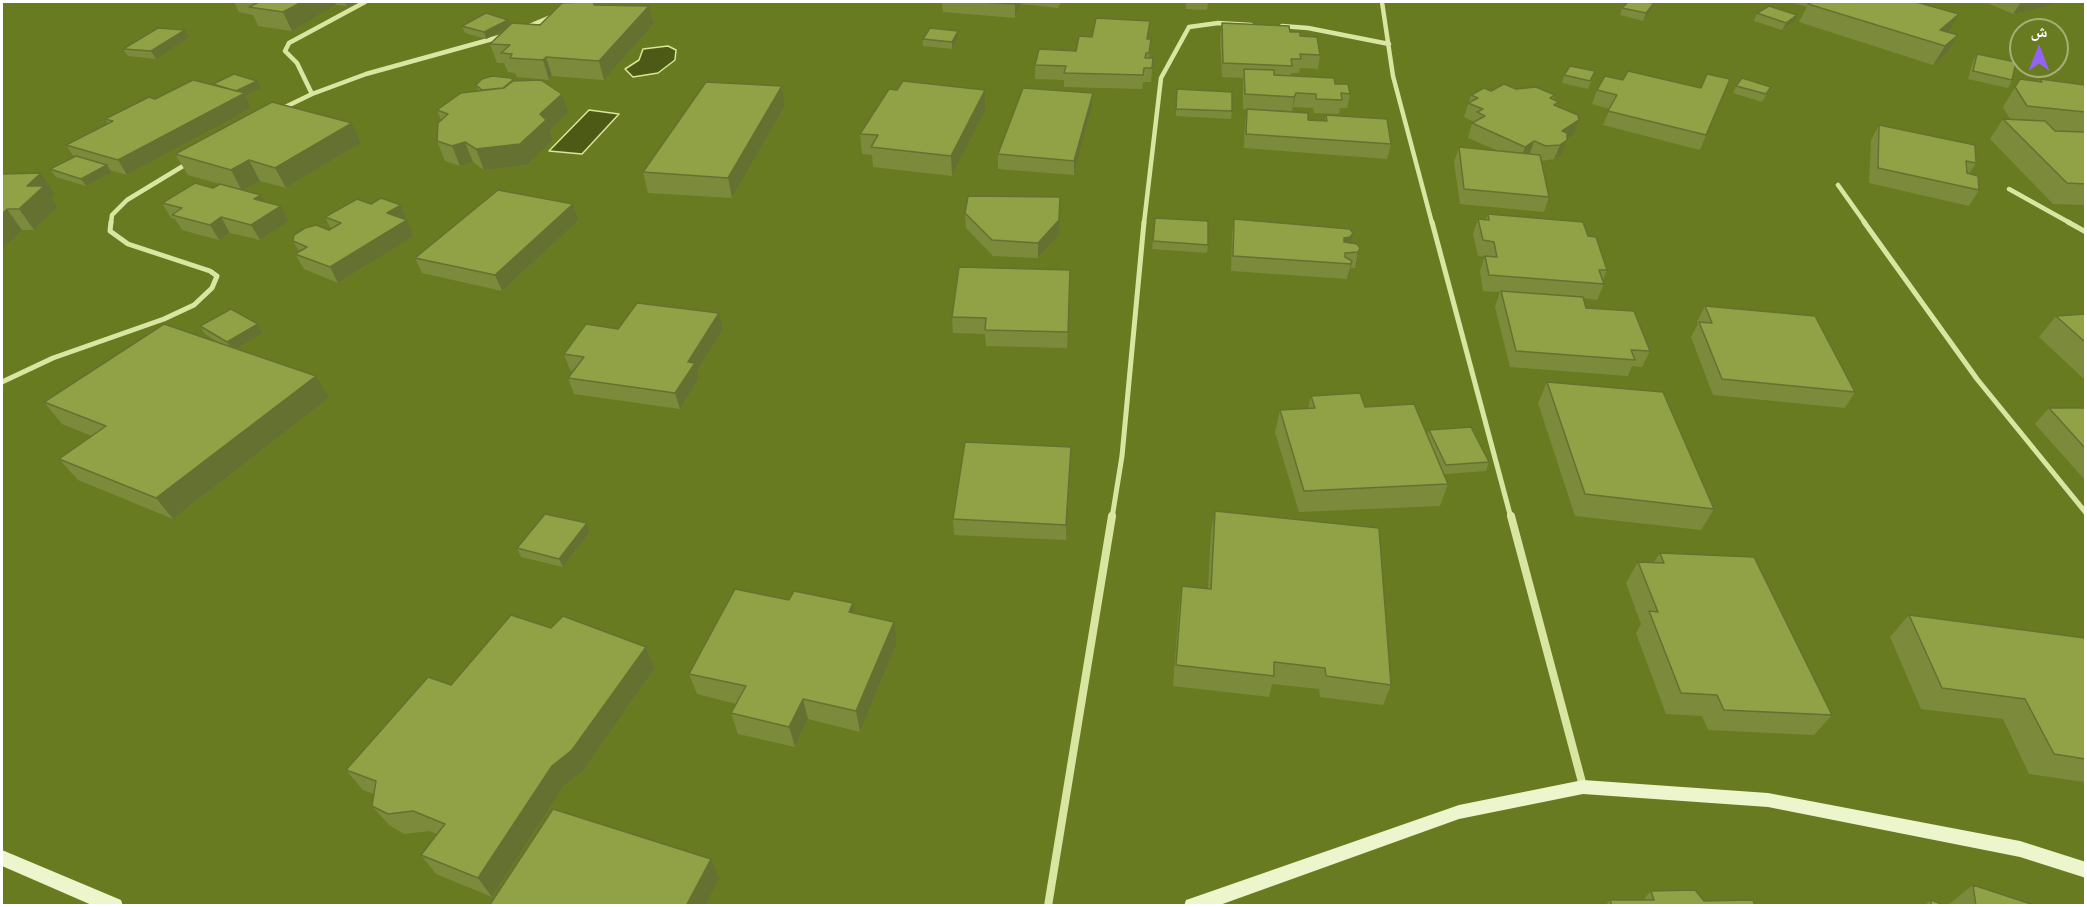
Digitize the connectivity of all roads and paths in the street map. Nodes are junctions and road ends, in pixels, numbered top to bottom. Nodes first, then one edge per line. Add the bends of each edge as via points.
1 (364, 2) edge
2 (1382, 2) edge
3 (557, 15) edge
4 (1263, 25) edge
5 (1274, 26) edge
6 (524, 28) edge
7 (507, 34) edge
8 (1389, 44) junction
9 (312, 94) junction
10 (271, 114) edge
11 (189, 162) edge
12 (1838, 185) dead end
13 (2009, 189) dead end
14 (2085, 232) edge
15 (2, 382) edge
16 (2085, 513) edge
17 (1583, 787) junction
18 (2, 858) edge
19 (2085, 870) edge
20 (115, 906) edge
21 (1048, 906) edge
22 (1192, 906) edge

1 - 9 street via 302,34 285,51 297,63
2 - 8 street
3 - 6 street
4 - 21 street via 1218,23 1189,27 1161,78 1122,456
5 - 8 street via 1308,28
7 - 9 street via 366,74
8 - 17 street via 1393,76
9 - 10 street
11 - 15 street via 127,200 112,215 110,231 128,244 210,270 217,276 212,288 194,305 164,319 53,358
12 - 16 street via 1977,379
13 - 14 street
17 - 19 street via 1768,800 2020,849
17 - 22 street via 1459,812
18 - 20 street

